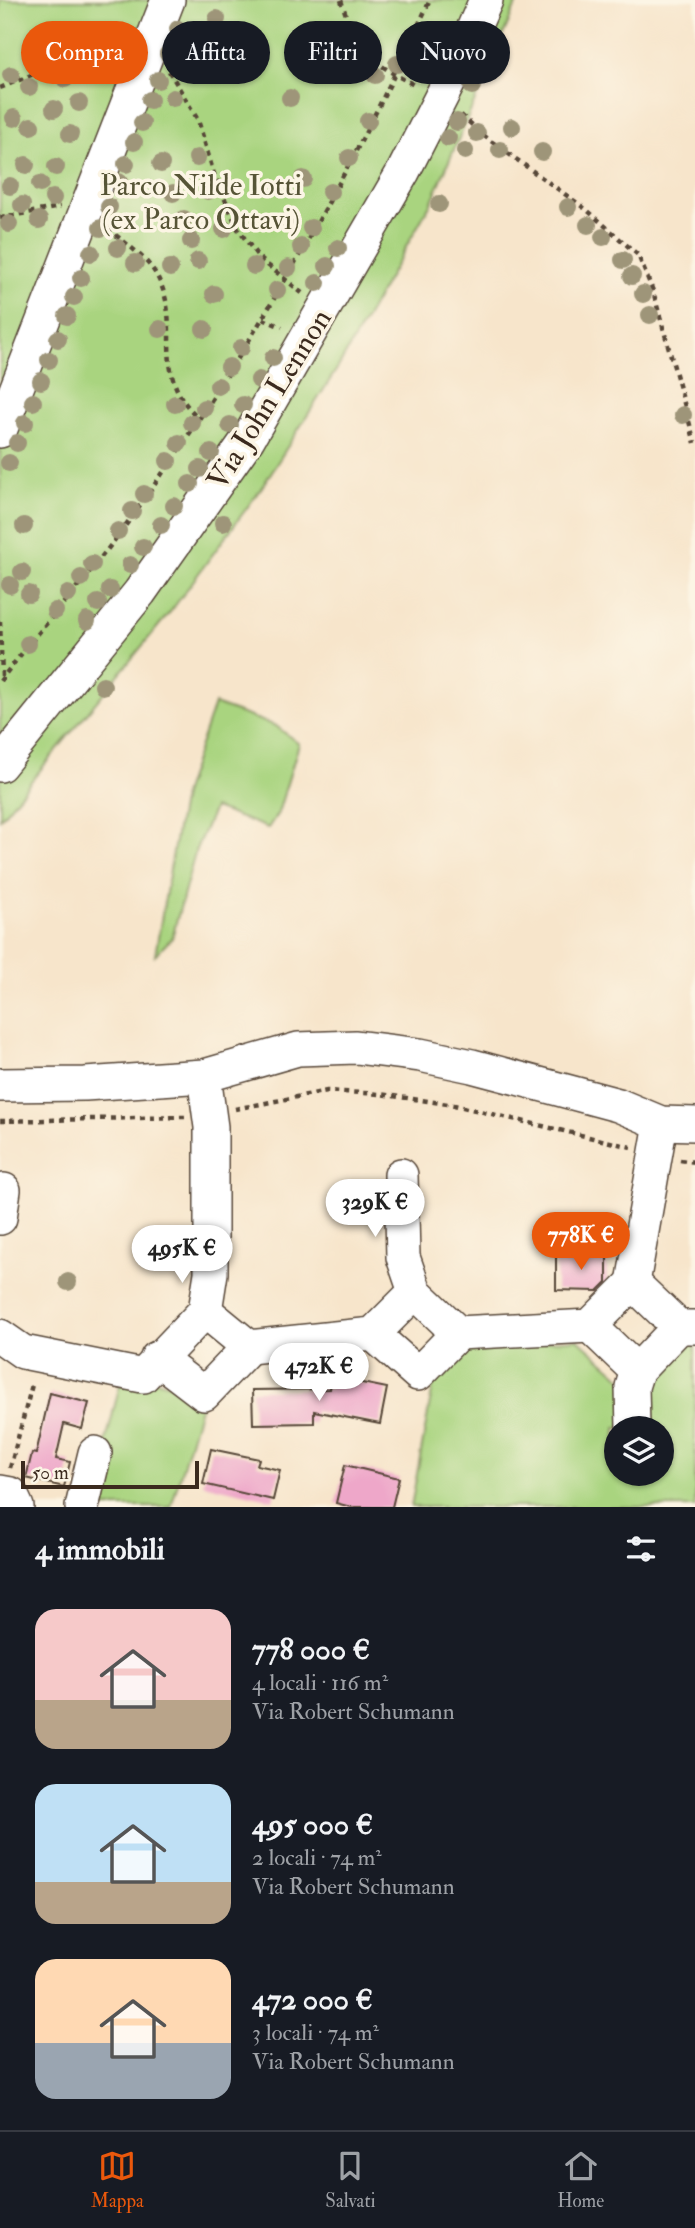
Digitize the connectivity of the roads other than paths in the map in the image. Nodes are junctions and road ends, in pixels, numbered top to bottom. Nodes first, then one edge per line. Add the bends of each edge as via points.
1 (168, 0) edge
2 (486, 0) edge
3 (0, 430) edge
4 (0, 765) edge
5 (204, 1076) junction
6 (0, 1085) edge
7 (695, 1124) edge
8 (658, 1138) junction
9 (401, 1175) dead end
10 (633, 1283) junction
11 (415, 1292) junction
12 (205, 1311) junction
13 (590, 1326) junction
14 (687, 1327) edge
15 (458, 1333) junction
16 (373, 1334) junction
17 (0, 1336) edge
18 (249, 1347) junction
19 (157, 1359) junction
20 (637, 1371) junction
21 (633, 1416) edge
22 (94, 1453) dead end
23 (82, 1507) edge

1 - 3 street
2 - 4 street, Via John Lennon via 440,99 254,430 179,539
5 - 6 street
5 - 8 street via 298,1049 356,1047 420,1055 618,1105
5 - 12 street via 210,1115 211,1273
7 - 8 street
8 - 10 street
9 - 11 street via 402,1257
10 - 13 street
10 - 14 street
11 - 15 street
11 - 16 street
12 - 18 street
12 - 19 street
13 - 15 street
13 - 20 street
14 - 20 street
15 - 16 street via 418,1374
16 - 18 street
17 - 19 street via 23,1352 143,1376
18 - 19 street via 204,1394
20 - 21 street
22 - 23 street

